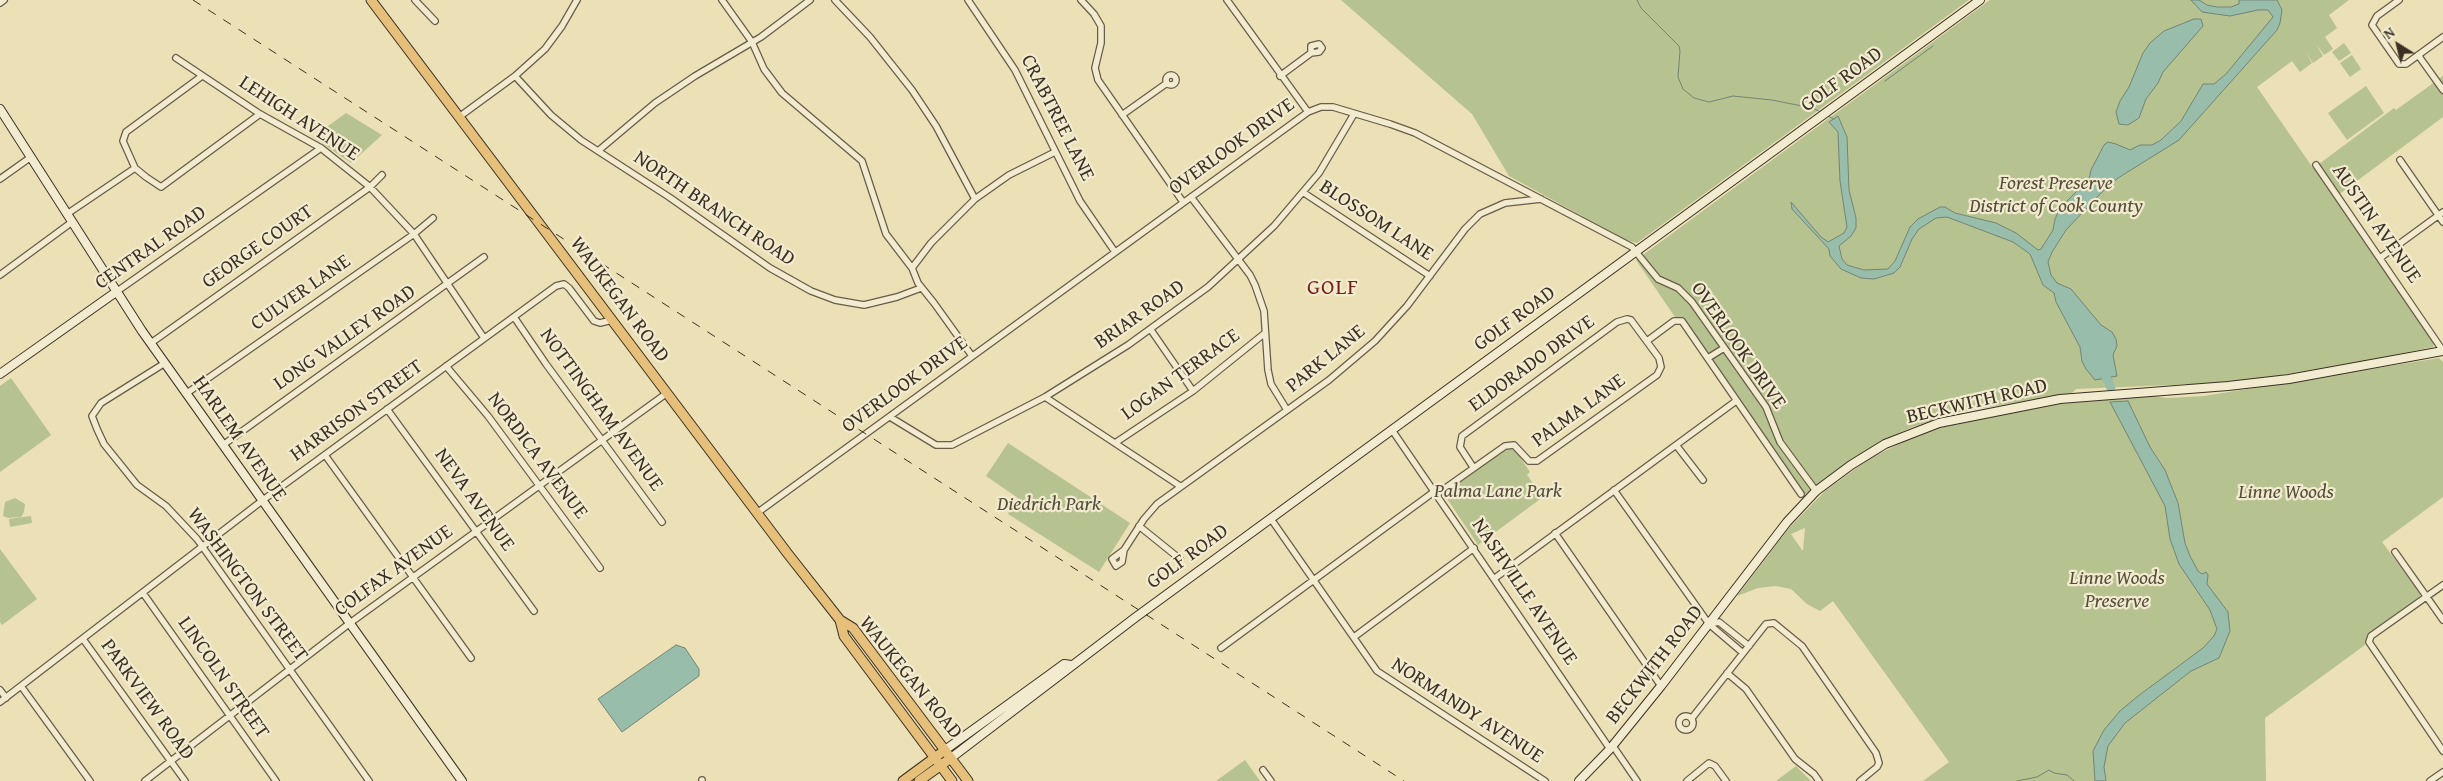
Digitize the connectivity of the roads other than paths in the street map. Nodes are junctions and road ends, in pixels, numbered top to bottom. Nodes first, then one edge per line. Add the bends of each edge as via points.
1 (4, 0) edge
2 (371, 0) edge
3 (415, 0) edge
4 (578, 0) edge
5 (722, 0) edge
6 (810, 0) edge
7 (835, 0) edge
8 (968, 0) edge
9 (1082, 0) edge
10 (1227, 0) edge
11 (1980, 0) edge
12 (2399, 0) edge
13 (0, 3) edge
14 (435, 21) dead end
15 (2443, 37) edge
16 (752, 42) junction
17 (1310, 53) dead end
18 (2418, 55) junction
19 (176, 58) dead end
20 (202, 76) junction
21 (515, 76) junction
22 (1280, 76) junction
23 (1167, 83) dead end
24 (2443, 90) edge
25 (0, 109) edge
26 (1308, 112) junction
27 (260, 114) junction
28 (1354, 114) junction
29 (1122, 115) junction
30 (459, 117) junction
31 (321, 148) junction
32 (598, 151) junction
33 (1055, 152) junction
34 (31, 157) junction
35 (2400, 160) dead end
36 (2316, 165) dead end
37 (136, 168) junction
38 (382, 175) dead end
39 (0, 179) edge
40 (370, 186) junction
41 (1304, 193) junction
42 (1191, 197) junction
43 (975, 199) junction
44 (1543, 199) junction
45 (1183, 202) junction
46 (67, 214) junction
47 (2441, 214) edge
48 (433, 218) dead end
49 (72, 222) junction
50 (2443, 222) edge
51 (414, 234) junction
52 (1115, 252) junction
53 (1637, 252) junction
54 (484, 257) dead end
55 (2380, 258) junction
56 (1239, 260) junction
57 (912, 268) junction
58 (0, 275) edge
59 (1430, 276) junction
60 (449, 284) junction
61 (921, 288) junction
62 (116, 292) junction
63 (514, 317) junction
64 (612, 320) junction
65 (1151, 330) junction
66 (1266, 333) junction
67 (484, 338) junction
68 (1647, 341) junction
69 (151, 343) junction
70 (1724, 348) junction
71 (2443, 351) edge
72 (972, 356) junction
73 (1708, 358) junction
74 (165, 363) junction
75 (446, 366) junction
76 (0, 374) edge
77 (1193, 391) junction
78 (187, 393) junction
79 (667, 393) junction
80 (1045, 397) junction
81 (1736, 401) junction
82 (387, 410) junction
83 (1287, 410) junction
84 (890, 417) junction
85 (1392, 430) junction
86 (602, 439) junction
87 (1115, 443) junction
88 (223, 445) junction
89 (1676, 445) junction
90 (325, 455) junction
91 (1473, 467) junction
92 (1703, 480) dead end
93 (538, 485) junction
94 (1180, 486) junction
95 (1614, 490) junction
96 (1436, 492) junction
97 (1816, 492) junction
98 (1801, 494) dead end
99 (263, 500) junction
100 (757, 513) junction
101 (1271, 518) junction
102 (662, 522) dead end
103 (1139, 526) junction
104 (476, 530) junction
105 (1555, 534) junction
106 (202, 547) junction
107 (1474, 548) junction
108 (1124, 550) dead end
109 (2396, 552) dead end
110 (1180, 559) dead end
111 (600, 568) dead end
112 (413, 576) junction
113 (1494, 578) junction
114 (1313, 579) junction
115 (2443, 585) edge
116 (143, 593) junction
117 (2427, 596) junction
118 (534, 611) dead end
119 (840, 620) junction
120 (2443, 620) edge
121 (350, 623) junction
122 (1709, 624) junction
123 (1354, 637) junction
124 (83, 639) junction
125 (1749, 646) junction
126 (1221, 648) dead end
127 (1743, 653) junction
128 (471, 658) dead end
129 (290, 669) junction
130 (1727, 673) junction
131 (21, 686) junction
132 (1661, 686) junction
133 (0, 690) edge
134 (6, 698) junction
135 (0, 702) edge
136 (230, 716) junction
137 (1692, 718) dead end
138 (1611, 747) junction
139 (2443, 752) edge
140 (948, 754) junction
141 (171, 761) junction
142 (937, 762) junction
143 (1263, 770) dead end
144 (2443, 772) edge
145 (90, 781) edge
146 (145, 781) edge
147 (185, 781) edge
148 (276, 781) edge
149 (369, 781) edge
150 (462, 781) edge
151 (903, 781) edge
152 (919, 781) edge
153 (952, 781) edge
154 (968, 781) edge
155 (1271, 781) edge
156 (1544, 781) edge
157 (1579, 781) edge
158 (1637, 781) edge
159 (1687, 781) edge
160 (1726, 781) edge
161 (1819, 781) edge
162 (1860, 781) edge
163 (2430, 781) edge

1 - 13 street
2 - 30 main road, WAUKEGAN ROAD
3 - 14 street
4 - 21 street via 545,49
5 - 16 street
6 - 16 street
7 - 43 street via 870,37 912,90 936,126
8 - 33 street, CRABTREE LANE via 1030,95
9 - 29 street via 1101,26 1096,68 1098,80
10 - 22 street
11 - 53 main road, GOLF ROAD
12 - 18 street via 2373,22 2373,28 2401,65
15 - 18 street
16 - 32 street via 655,103
16 - 57 street via 764,69 782,93 862,161 886,234
17 - 22 street
18 - 24 street
19 - 20 street, LEHIGH AVENUE
20 - 27 street, LEHIGH AVENUE
20 - 37 street via 126,132 123,140
21 - 30 street
21 - 32 street, NORTH BRANCH ROAD via 563,126
22 - 26 street
23 - 29 street
25 - 34 main road, HARLEM AVENUE
26 - 28 street, OVERLOOK DRIVE via 1322,106
26 - 42 street, OVERLOOK DRIVE
27 - 31 street, LEHIGH AVENUE
27 - 37 street via 160,187
28 - 41 street, BRIAR ROAD
28 - 44 street, OVERLOOK DRIVE via 1415,133
29 - 45 street
30 - 64 main road, WAUKEGAN ROAD
31 - 40 street, LEHIGH AVENUE
31 - 62 street, CENTRAL ROAD
32 - 61 street, NORTH BRANCH ROAD via 770,268 825,297 864,305
33 - 43 street via 1009,176
33 - 52 street, CRABTREE LANE via 1080,201
34 - 39 street
34 - 46 main road, HARLEM AVENUE
35 - 47 street
36 - 55 street, AUSTIN AVENUE
37 - 46 street
38 - 40 street, GEORGE COURT
40 - 51 street, LEHIGH AVENUE
40 - 69 street, GEORGE COURT
41 - 56 street, BRIAR ROAD
41 - 59 street, BLOSSOM LANE
42 - 45 street, OVERLOOK DRIVE
42 - 56 street
43 - 57 street via 931,243
44 - 53 street, OVERLOOK DRIVE
44 - 59 street, PARK LANE via 1505,203 1480,214
45 - 52 street, OVERLOOK DRIVE
46 - 49 main road, HARLEM AVENUE
47 - 50 street
47 - 55 street
48 - 51 street, CULVER LANE
49 - 58 street
49 - 62 main road, HARLEM AVENUE
51 - 60 street, LEHIGH AVENUE
51 - 78 street, CULVER LANE
52 - 72 street, OVERLOOK DRIVE
53 - 70 street, OVERLOOK DRIVE via 1658,279 1685,293
53 - 85 main road, GOLF ROAD
54 - 60 street, LONG VALLEY ROAD
55 - 71 street, AUSTIN AVENUE
56 - 65 street, BRIAR ROAD
56 - 66 street via 1260,296
57 - 61 street
59 - 83 street, PARK LANE via 1375,341
60 - 67 street, LEHIGH AVENUE
60 - 88 street, LONG VALLEY ROAD
61 - 72 street
62 - 69 main road, HARLEM AVENUE
62 - 76 main road, CENTRAL ROAD
63 - 64 street, HARRISON STREET via 556,286 564,284 594,322
63 - 67 street, HARRISON STREET
63 - 86 street, NOTTINGHAM AVENUE
64 - 79 main road, WAUKEGAN ROAD
65 - 77 street
65 - 80 street, BRIAR ROAD
66 - 77 street, LOGAN TERRACE
66 - 83 street via 1271,384
67 - 75 street, HARRISON STREET
68 - 73 street via 1679,320
68 - 91 street, PALMA LANE via 1661,362 1657,375 1537,461 1532,462 1519,448 1510,444
68 - 91 street, ELDORADO DRIVE via 1631,320 1617,322 1462,436 1460,447
69 - 74 main road, HARLEM AVENUE
70 - 73 street
70 - 97 street, OVERLOOK DRIVE via 1766,406 1784,450
71 - 97 main road, BECKWITH ROAD via 2289,379 2060,399 1972,415 1917,430 1870,453
72 - 84 street, OVERLOOK DRIVE
73 - 81 street
74 - 78 main road, HARLEM AVENUE
74 - 106 street, WASHINGTON STREET via 101,403 92,416 104,444 137,485 166,506
75 - 82 street, HARRISON STREET
75 - 93 street, NORDICA AVENUE
77 - 87 street, LOGAN TERRACE
78 - 88 main road, HARLEM AVENUE
79 - 86 street, COLFAX AVENUE
79 - 100 main road, WAUKEGAN ROAD
80 - 84 street, BRIAR ROAD via 974,435 946,446 936,445
80 - 87 street
81 - 89 street
81 - 98 street
82 - 90 street, HARRISON STREET
82 - 104 street, NEVA AVENUE
83 - 94 street, PARK LANE
84 - 100 street, OVERLOOK DRIVE
85 - 96 street, NASHVILLE AVENUE
85 - 101 main road, GOLF ROAD
86 - 93 street, COLFAX AVENUE
86 - 102 street, NOTTINGHAM AVENUE
87 - 94 street
88 - 99 main road, HARLEM AVENUE
89 - 92 street
89 - 95 street
90 - 99 street, HARRISON STREET
90 - 112 street
91 - 96 street, PALMA LANE
93 - 104 street, COLFAX AVENUE
93 - 111 street, NORDICA AVENUE
94 - 103 street, PARK LANE via 1150,511
95 - 105 street
95 - 122 street
96 - 107 street, NASHVILLE AVENUE
96 - 114 street, PALMA LANE
97 - 122 main road, BECKWITH ROAD via 1770,542
99 - 106 street, HARRISON STREET
99 - 121 main road, HARLEM AVENUE
100 - 119 main road, WAUKEGAN ROAD
101 - 114 street, NORMANDY AVENUE
101 - 140 main road, GOLF ROAD via 1070,665 1064,664
103 - 108 street, PARK LANE
103 - 110 street
104 - 112 street, COLFAX AVENUE
104 - 118 street, NEVA AVENUE
105 - 113 street
105 - 132 street
106 - 116 street, HARRISON STREET
106 - 129 street, WASHINGTON STREET
107 - 113 street, NASHVILLE AVENUE
107 - 123 street
109 - 117 street
112 - 121 street, COLFAX AVENUE
112 - 128 street
113 - 138 street, NASHVILLE AVENUE
114 - 123 street, NORMANDY AVENUE
114 - 126 street, PALMA LANE
115 - 117 street
116 - 124 street, HARRISON STREET
116 - 136 street, LINCOLN STREET
117 - 120 street
117 - 139 street via 2371,636 2369,642
119 - 140 main road, WAUKEGAN ROAD via 853,628
119 - 142 main road, WAUKEGAN ROAD via 844,636
121 - 129 street, COLFAX AVENUE
121 - 150 main road, HARLEM AVENUE
122 - 125 street via 1719,622
122 - 127 street
122 - 132 main road, BECKWITH ROAD
123 - 156 street, NORMANDY AVENUE via 1382,676
124 - 131 street, HARRISON STREET
124 - 141 street, PARKVIEW ROAD
125 - 127 street
125 - 162 street via 1771,622 1802,646 1876,753 1879,763
127 - 130 street
129 - 136 street, COLFAX AVENUE
129 - 149 street, WASHINGTON STREET
130 - 137 street
130 - 161 street via 1746,689 1795,759
131 - 134 street, HARRISON STREET
131 - 145 street
132 - 138 main road, BECKWITH ROAD
133 - 134 street
134 - 135 street, HARRISON STREET
136 - 141 street, COLFAX AVENUE
136 - 148 street, LINCOLN STREET
138 - 157 main road, BECKWITH ROAD
138 - 158 street, NASHVILLE AVENUE
140 - 142 main road, GOLF ROAD
140 - 154 main road, WAUKEGAN ROAD
141 - 146 street, COLFAX AVENUE
141 - 147 street, PARKVIEW ROAD
142 - 151 main road, GOLF ROAD
142 - 152 main road, GOLF ROAD
142 - 153 main road, WAUKEGAN ROAD
143 - 155 street
144 - 163 street
159 - 160 street via 1706,764 1713,764

